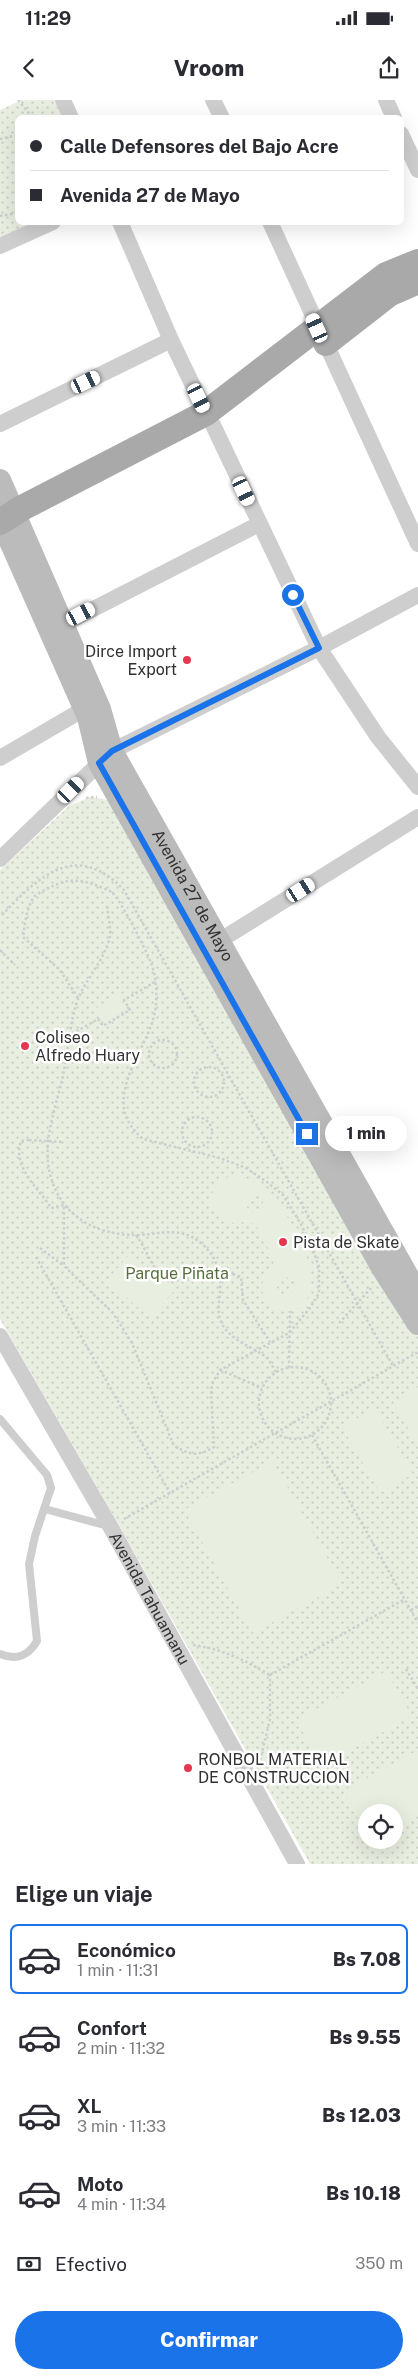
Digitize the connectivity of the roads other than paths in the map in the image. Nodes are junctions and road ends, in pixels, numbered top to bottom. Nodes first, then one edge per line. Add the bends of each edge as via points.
1 (63, 100) edge
2 (213, 100) edge
3 (386, 100) edge
4 (70, 115) edge
5 (220, 115) edge
6 (393, 115) edge
7 (404, 140) edge
8 (418, 170) edge
9 (47, 225) edge
10 (121, 225) edge
11 (271, 225) edge
12 (0, 246) edge
13 (417, 277) edge
14 (321, 336) junction
15 (171, 340) junction
16 (210, 419) junction
17 (0, 424) edge
18 (0, 480) edge
19 (259, 524) junction
20 (6, 525) edge
21 (418, 544) edge
22 (418, 595) edge
23 (64, 624) junction
24 (319, 648) junction
25 (84, 709) junction
26 (106, 757) junction
27 (0, 758) edge
28 (418, 787) edge
29 (418, 817) edge
30 (0, 859) edge
31 (210, 946) junction
32 (418, 1294) edge
33 (418, 1324) edge
34 (0, 1336) edge
35 (0, 1419) edge
36 (46, 1510) junction
37 (110, 1526) junction
38 (0, 1654) edge
39 (297, 1864) edge

1 - 4 street
2 - 5 street
3 - 6 street
7 - 8 street
9 - 12 street
10 - 15 street
11 - 14 street
13 - 14 main road
14 - 16 main road
14 - 21 street
15 - 16 street
15 - 17 street
16 - 19 street
16 - 20 main road
18 - 20 main road, Avenida 27 de Mayo
19 - 23 street
19 - 24 street
20 - 23 main road, Avenida 27 de Mayo
20 - 25 main road, Avenida 27 de Mayo
22 - 24 street
23 - 26 main road, Avenida 27 de Mayo via 100,709
24 - 26 street
24 - 28 street via 378,737
25 - 26 main road, Avenida 27 de Mayo
25 - 27 street
26 - 30 street
26 - 31 main road, Avenida 27 de Mayo
29 - 31 street
31 - 32 main road, Avenida 27 de Mayo
31 - 33 main road, Avenida 27 de Mayo via 382,1268
34 - 37 street, Avenida Tahuamanu
35 - 36 lane via 46,1476 51,1488
36 - 37 lane
36 - 38 lane via 35,1536 29,1564 37,1641 31,1651 19,1658
37 - 39 street, Avenida Tahuamanu

